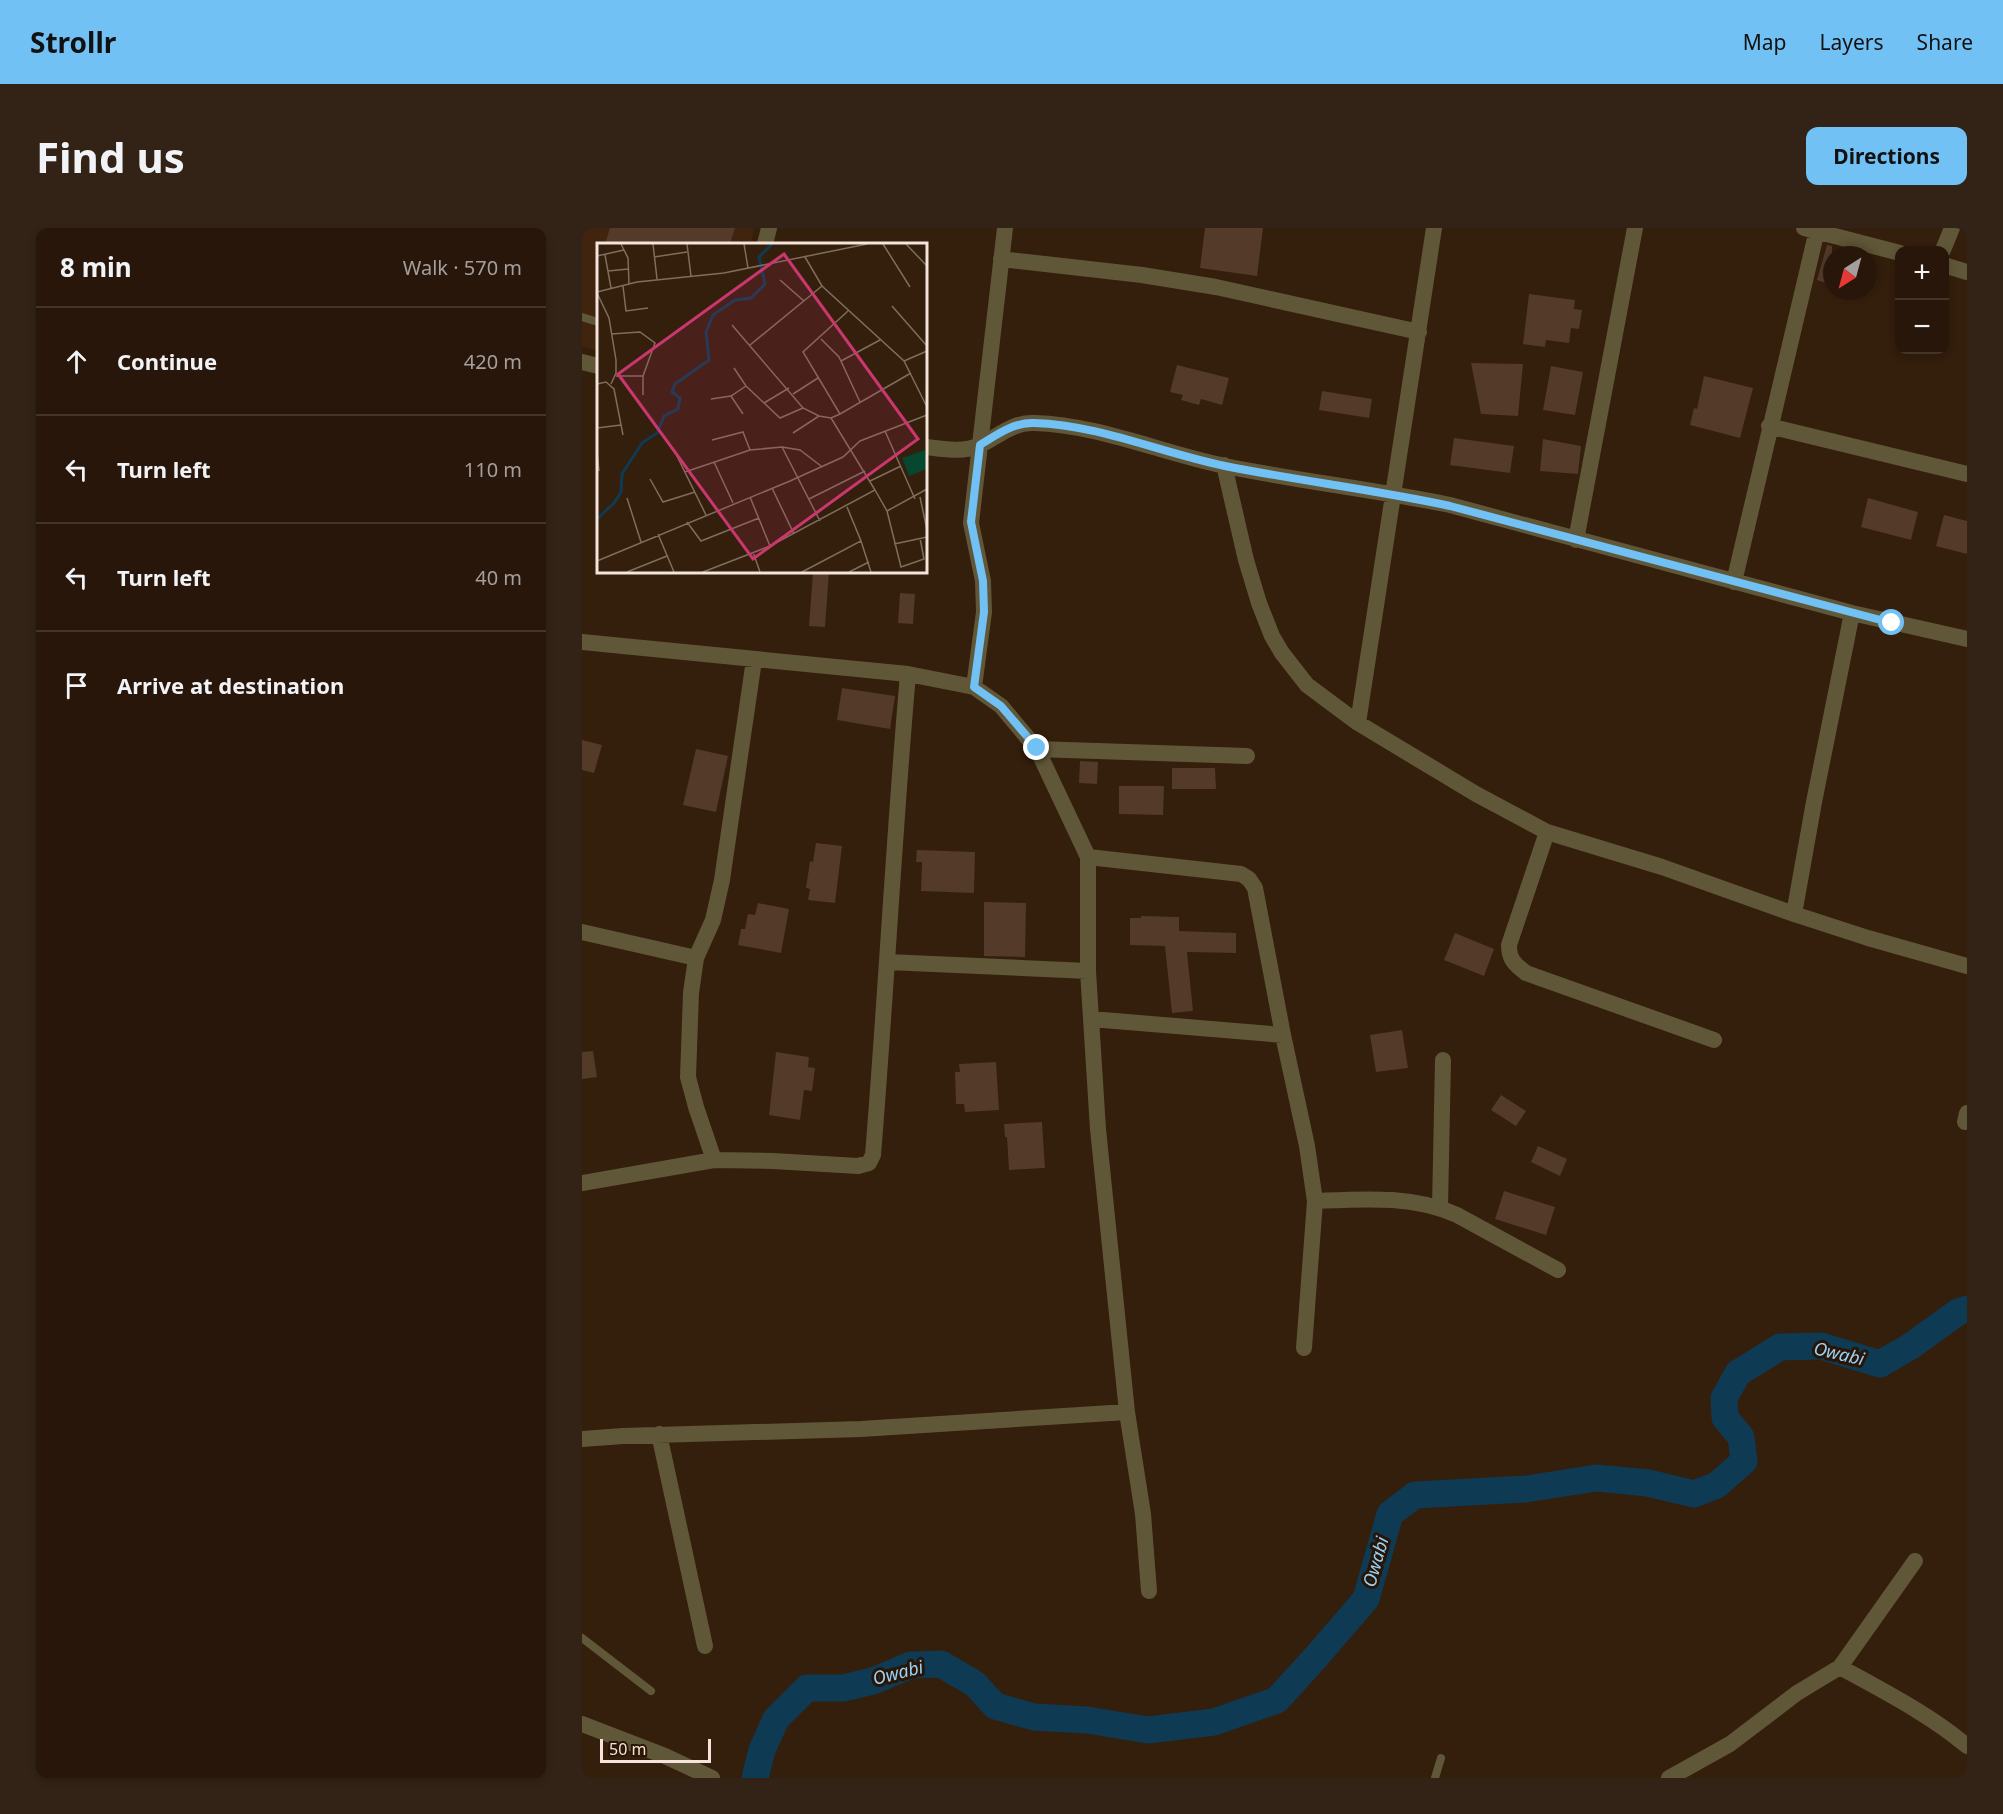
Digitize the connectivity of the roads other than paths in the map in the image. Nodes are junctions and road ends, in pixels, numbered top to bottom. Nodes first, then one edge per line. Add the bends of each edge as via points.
1 (769, 228) edge
2 (1005, 228) edge
3 (1434, 228) edge
4 (1635, 228) edge
5 (1952, 228) edge
6 (1810, 229) edge
7 (765, 243) edge
8 (1945, 246) edge
9 (1895, 252) edge
10 (1001, 259) junction
11 (1949, 267) edge
12 (1967, 272) edge
13 (582, 317) edge
14 (597, 322) edge
15 (1419, 332) junction
16 (582, 362) edge
17 (597, 366) edge
18 (1769, 426) junction
19 (980, 445) junction
20 (927, 447) edge
21 (1224, 465) junction
22 (1967, 474) edge
23 (1395, 494) junction
24 (1576, 540) junction
25 (1734, 582) junction
26 (1852, 613) junction
27 (1967, 639) edge
28 (582, 642) edge
29 (754, 660) junction
30 (908, 674) junction
31 (974, 687) junction
32 (1358, 723) junction
33 (1037, 748) junction
34 (1247, 756) dead end
35 (1547, 832) junction
36 (1088, 857) junction
37 (1794, 914) junction
38 (582, 932) edge
39 (696, 958) junction
40 (888, 962) junction
41 (1967, 966) edge
42 (1088, 971) junction
43 (1091, 1019) junction
44 (1283, 1035) junction
45 (1714, 1040) dead end
46 (1443, 1060) dead end
47 (714, 1160) junction
48 (582, 1183) edge
49 (1315, 1201) junction
50 (1440, 1207) junction
51 (1558, 1270) dead end
52 (1305, 1348) dead end
53 (1126, 1412) junction
54 (659, 1434) junction
55 (582, 1439) edge
56 (1915, 1560) dead end
57 (1149, 1591) dead end
58 (582, 1638) edge
59 (705, 1647) dead end
60 (1840, 1666) junction
61 (651, 1691) dead end
62 (582, 1724) edge
63 (1967, 1746) edge
64 (1441, 1758) dead end
65 (712, 1778) edge
66 (1435, 1778) edge
67 (1670, 1778) edge

1 - 7 street
2 - 10 street
3 - 15 street
4 - 24 street
5 - 8 street
6 - 9 street
6 - 18 street
10 - 15 street via 1216,287
10 - 19 street
11 - 12 street
13 - 14 lane
15 - 23 street
16 - 17 street
18 - 22 street
18 - 25 street
19 - 20 street via 964,450
19 - 21 street via 1013,427 1031,423 1124,438
19 - 31 street via 971,522 983,581 984,612
21 - 23 street
21 - 32 street via 1246,560 1272,636 1307,685
23 - 24 street
23 - 32 street
24 - 25 street
25 - 26 street
26 - 27 street
26 - 37 street
28 - 29 street
29 - 30 street
29 - 39 street via 722,880 713,920
30 - 31 street
30 - 40 street
31 - 33 street via 1001,706
32 - 35 street
33 - 34 street
33 - 36 street
35 - 37 street via 1662,867
35 - 45 street via 1509,945 1512,962 1526,973
36 - 42 street
36 - 44 street via 1241,874 1250,879 1255,888
37 - 41 street
38 - 39 street
39 - 47 street via 688,1077
40 - 42 street
40 - 47 street via 873,1155 869,1163 858,1166
42 - 43 street
43 - 44 street
43 - 53 street
44 - 49 street
46 - 50 street
47 - 48 street
49 - 50 street via 1380,1198
49 - 52 street
50 - 51 street
53 - 54 street via 861,1429
53 - 57 street via 1143,1514
54 - 55 street
54 - 59 street
56 - 60 street
58 - 61 lane
60 - 63 street via 1927,1717
60 - 67 street via 1730,1744
62 - 65 street
64 - 66 lane

